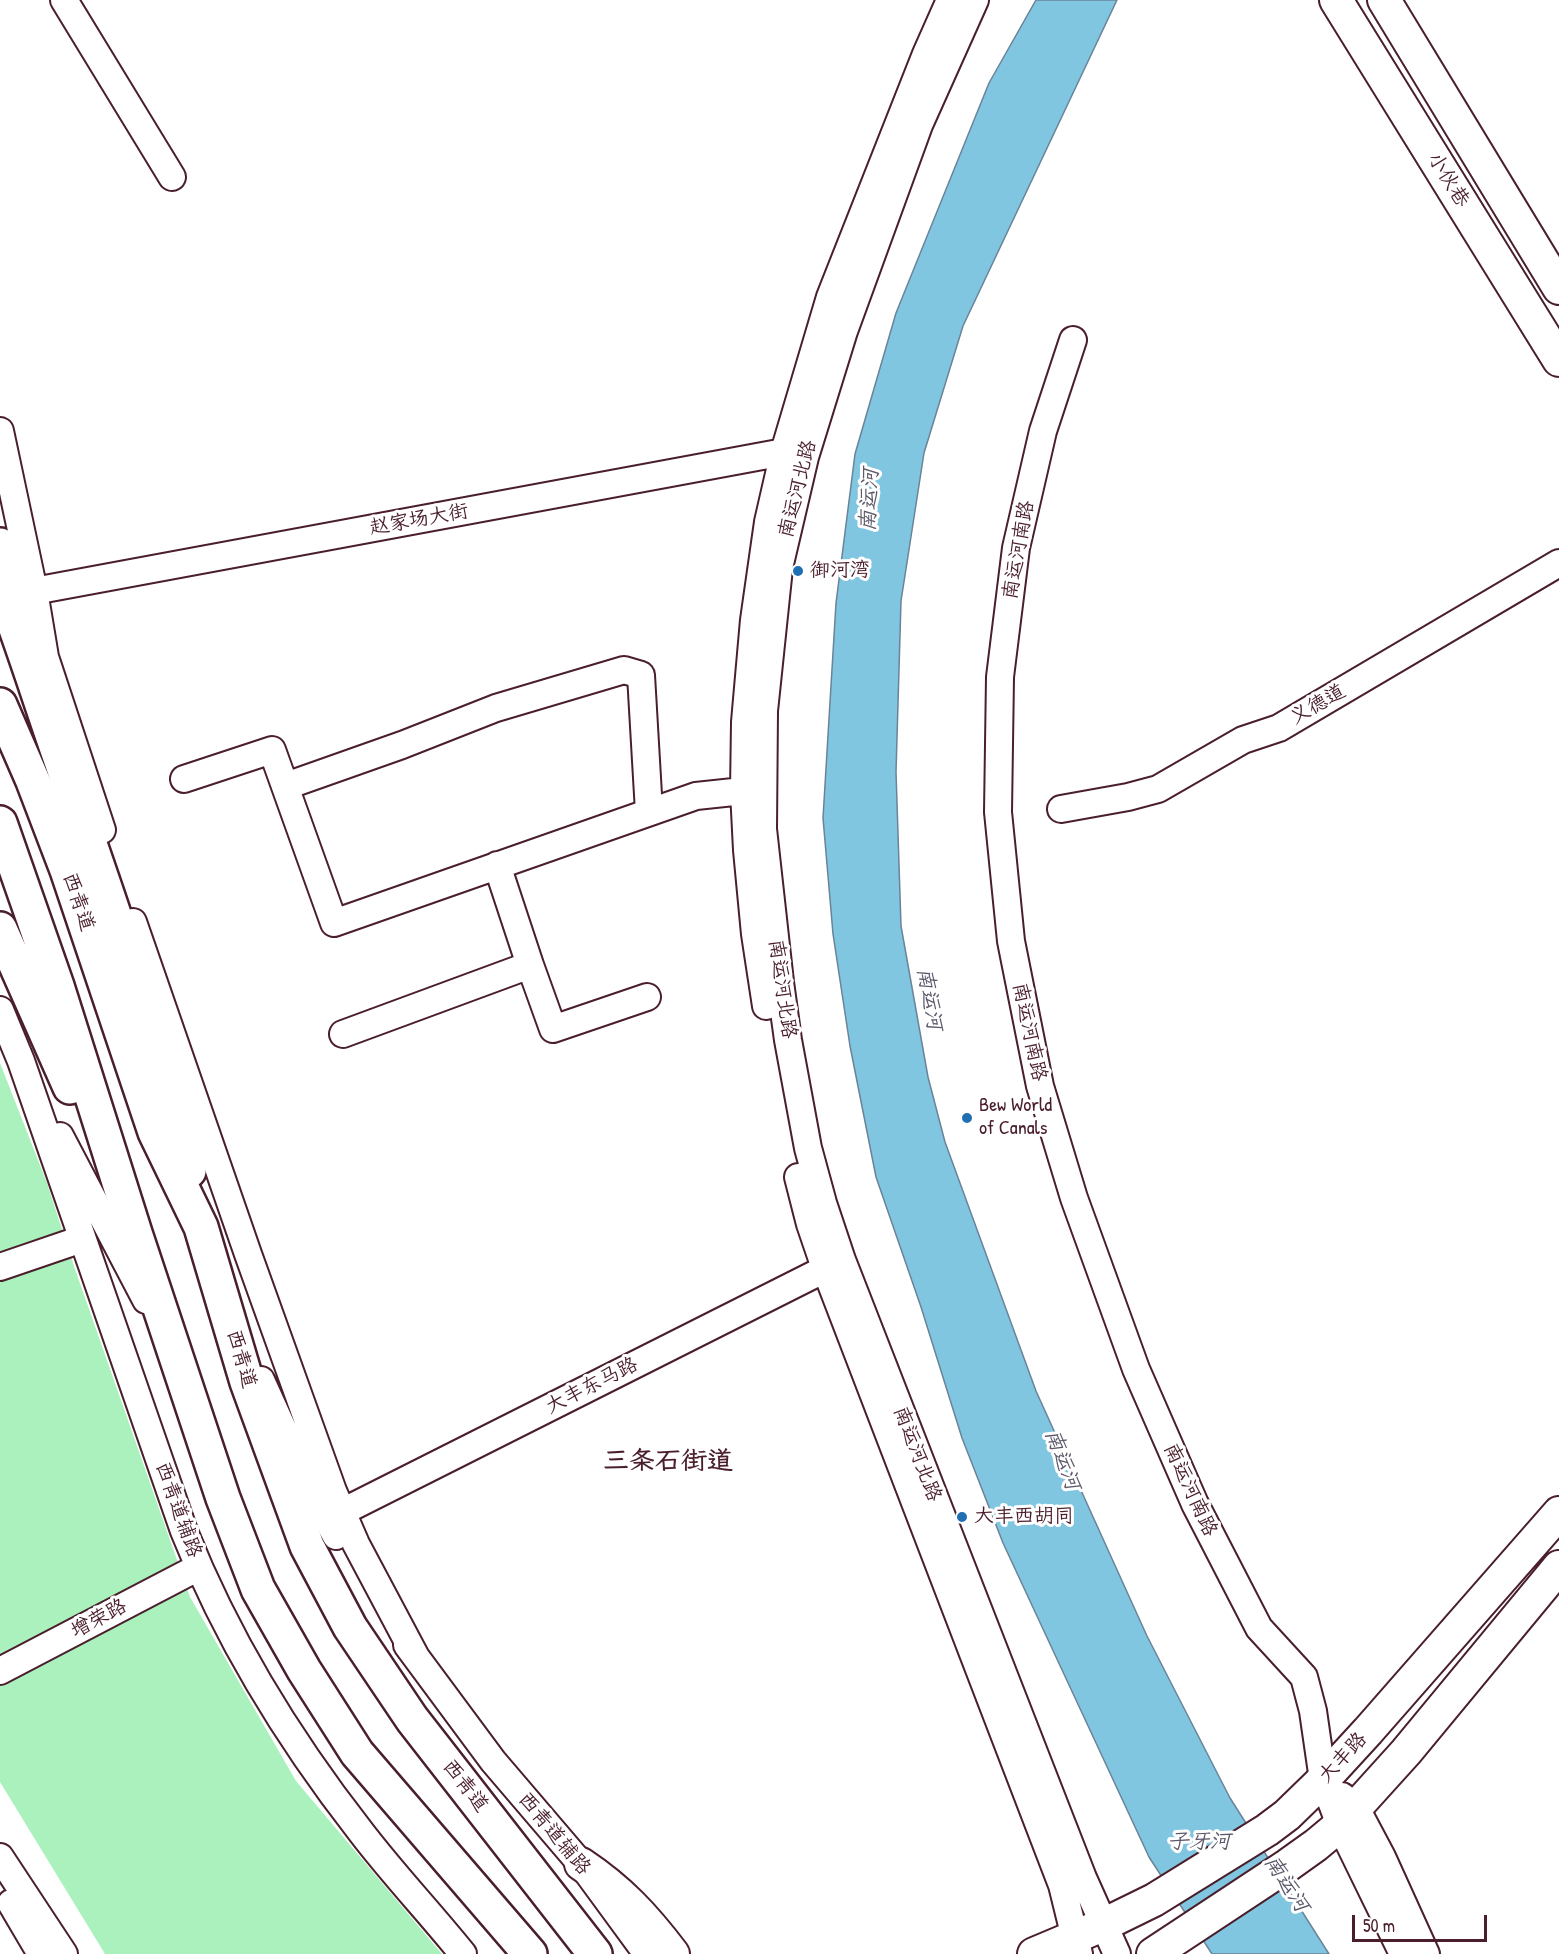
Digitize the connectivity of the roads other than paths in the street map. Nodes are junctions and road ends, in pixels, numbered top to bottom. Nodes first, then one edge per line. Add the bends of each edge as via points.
1 (64, 0) edge
2 (951, 0) edge
3 (975, 0) edge
4 (1336, 0) edge
5 (1384, 0) edge
6 (172, 177) dead end
7 (1559, 288) edge
8 (1073, 340) dead end
9 (1559, 360) edge
10 (0, 431) edge
11 (794, 455) junction
12 (0, 545) edge
13 (1559, 563) edge
14 (0, 585) edge
15 (34, 591) junction
16 (16, 629) junction
17 (0, 705) edge
18 (184, 779) dead end
19 (286, 786) junction
20 (753, 790) junction
21 (1061, 809) dead end
22 (649, 812) junction
23 (0, 823) edge
24 (497, 865) junction
25 (0, 929) edge
26 (530, 965) junction
27 (647, 998) dead end
28 (0, 1010) edge
29 (343, 1034) dead end
30 (21, 1061) junction
31 (201, 1227) junction
32 (80, 1232) junction
33 (135, 1233) junction
34 (0, 1252) edge
35 (833, 1264) junction
36 (0, 1267) edge
37 (226, 1306) junction
38 (177, 1359) junction
39 (342, 1512) junction
40 (1559, 1513) edge
41 (199, 1567) junction
42 (1559, 1567) edge
43 (416, 1657) junction
44 (0, 1671) edge
45 (1323, 1780) junction
46 (1348, 1817) junction
47 (0, 1857) edge
48 (580, 1864) junction
49 (0, 1883) edge
50 (1103, 1925) junction
51 (1076, 1945) edge
52 (1166, 1946) edge
53 (41, 1954) edge
54 (64, 1954) edge
55 (463, 1954) edge
56 (530, 1954) edge
57 (595, 1954) edge
58 (647, 1954) edge
59 (673, 1954) edge
60 (1034, 1954) edge
61 (1117, 1954) edge
62 (1403, 1954) edge
63 (1426, 1954) edge

1 - 6 street
2 - 11 street, 南运河北路 via 830,297
3 - 11 street, 南运河北路 via 919,125 844,332
4 - 9 main road, 小伙巷
5 - 7 main road, 小伙巷
8 - 45 street, 南运河南路 via 1043,431 1016,548 1000,677 998,812 1011,941 1040,1086 1074,1198 1136,1369 1195,1504 1259,1628 1304,1677
10 - 15 street
11 - 15 street, 赵家场大街
11 - 20 street, 南运河北路 via 768,522 754,620 745,722
12 - 16 highway
13 - 21 street, 义德道 via 1279,728 1244,740 1158,789
14 - 16 highway
15 - 39 street via 45,657 110,853
16 - 31 highway via 176,1112
17 - 31 highway, 西青道 via 67,870 155,1132
18 - 19 street via 272,750
19 - 22 street via 496,708 624,670 641,675
19 - 24 street via 334,923
20 - 22 street via 696,796
20 - 35 street, 南运河北路 via 763,829 788,1040
22 - 24 street
23 - 33 highway via 57,986
24 - 26 street
25 - 33 highway
26 - 27 street via 553,1029
26 - 29 street
28 - 30 street, 西青道辅路
30 - 32 street, 西青道辅路
30 - 38 street
31 - 37 highway, 西青道
32 - 34 street
32 - 36 street
32 - 41 street, 西青道辅路
33 - 38 highway
35 - 39 street, 大丰东马路
35 - 50 street, 南运河北路
35 - 51 street, 南运河北路 via 1062,1885
37 - 43 street via 309,1486 347,1557
37 - 57 highway, 西青道 via 247,1382 307,1546 350,1627 412,1719
38 - 56 highway via 258,1589 304,1670 357,1753
39 - 43 street
40 - 45 main road, 大丰路
41 - 44 street, 增荣路
41 - 55 street, 西青道辅路 via 266,1695 314,1768 361,1833
42 - 46 main road
43 - 48 street, 西青道辅路 via 493,1761
45 - 46 street
45 - 50 main road, 大丰路 via 1267,1830 1154,1900
46 - 52 main road via 1288,1865
46 - 62 street
46 - 63 street via 1382,1857
47 - 54 street
48 - 58 street, 西青道辅路
48 - 59 main road via 608,1882 649,1922
49 - 53 street
50 - 51 main road, 大丰路
50 - 61 street, 南运河北路
51 - 60 main road

